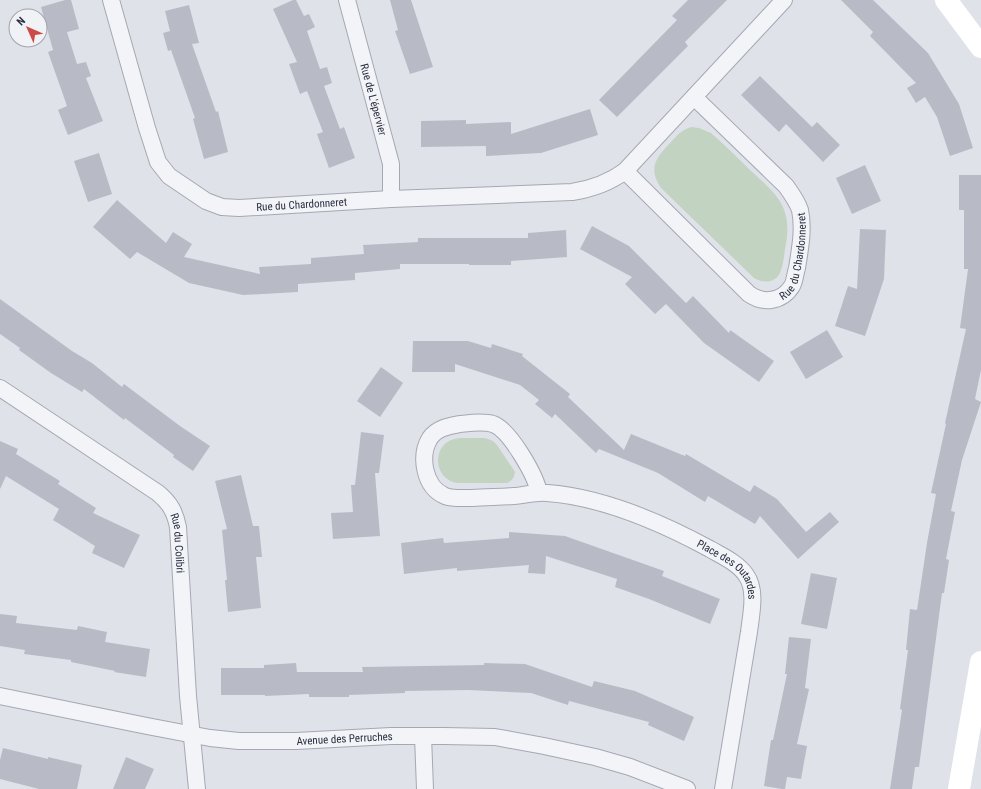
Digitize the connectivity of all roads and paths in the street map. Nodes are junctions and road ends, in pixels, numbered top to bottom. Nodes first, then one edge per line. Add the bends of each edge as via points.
1 (111, 0) edge
2 (347, 0) edge
3 (784, 0) edge
4 (946, 0) edge
5 (981, 47) edge
6 (694, 97) junction
7 (625, 171) junction
8 (391, 200) junction
9 (0, 388) edge
10 (539, 493) junction
11 (981, 667) edge
12 (0, 696) edge
13 (192, 734) junction
14 (423, 736) junction
15 (197, 789) edge
16 (425, 789) edge
17 (686, 789) edge
18 (723, 789) edge
19 (960, 789) edge

1 - 8 street, Rue du Chardonneret via 155,156 166,172 186,188 214,205 228,208
2 - 8 street, Rue de L'épervier via 392,164
3 - 6 street, Rue du Chardonneret
4 - 5 street
6 - 7 street, Rue du Chardonneret
6 - 7 street, Rue du Chardonneret via 786,186 796,201 801,218 802,237 795,278 789,290 778,298 766,301 749,294
7 - 8 street, Rue du Chardonneret via 603,184 572,192
9 - 13 street, Rue du Colibri via 158,494 174,510 178,527
10 - 10 street, Place des Outardes via 520,453 505,432 493,424 452,425 439,430 430,438 425,452 425,470 430,482 445,496 461,498
10 - 18 street, Place des Outardes via 598,502 632,513 694,540 734,563 746,575 752,591 751,618
11 - 19 street
12 - 13 street, Avenue des Perruches
13 - 14 street, Avenue des Perruches via 226,740 252,741
13 - 15 street, Rue du Colibri
14 - 16 street
14 - 17 street, Avenue des Perruches via 480,736 577,752 619,764

